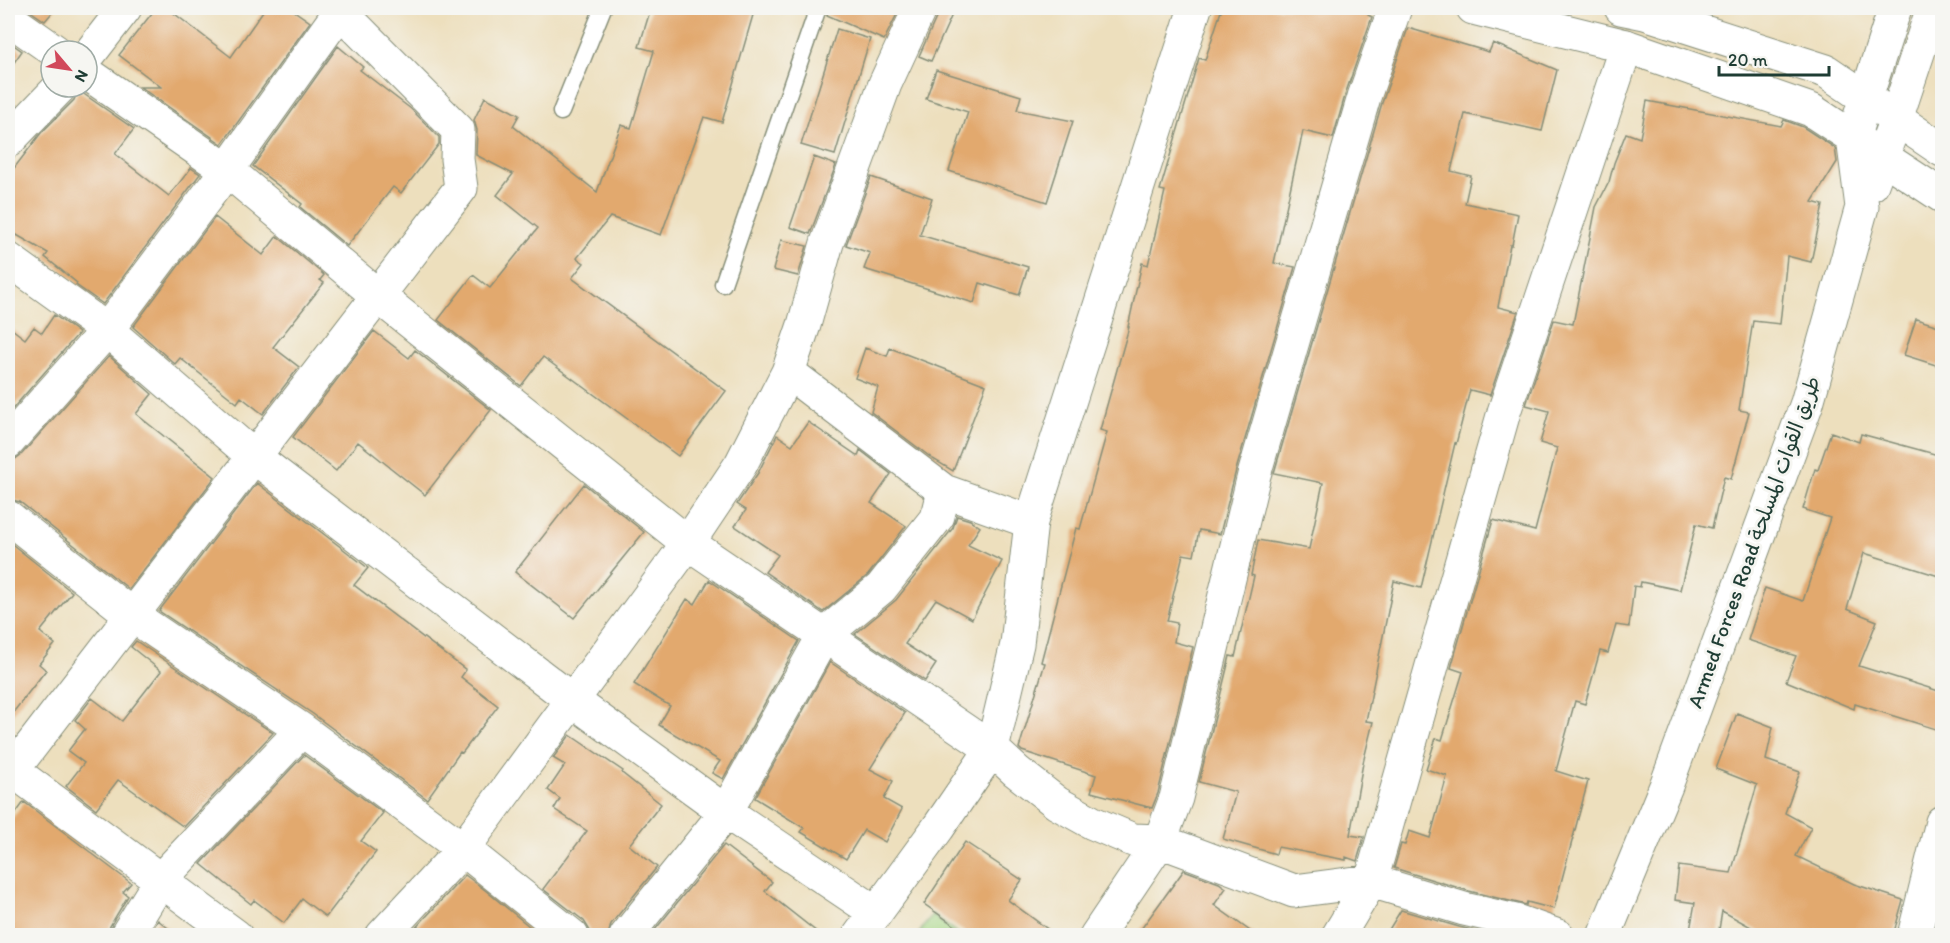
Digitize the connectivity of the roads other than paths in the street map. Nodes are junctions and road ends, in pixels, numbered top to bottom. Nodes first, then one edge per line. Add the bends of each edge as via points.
1 (125, 8) edge
2 (603, 8) edge
3 (818, 8) edge
4 (920, 8) edge
5 (1195, 8) edge
6 (1395, 8) edge
7 (1473, 8) edge
8 (1621, 8) edge
9 (1895, 8) edge
10 (1933, 8) edge
11 (339, 9) edge
12 (8, 18) edge
13 (39, 39) edge
14 (99, 42) edge
15 (1626, 46) junction
16 (99, 81) edge
17 (1866, 98) junction
18 (48, 99) edge
19 (561, 112) dead end
20 (1896, 119) junction
21 (1853, 138) junction
22 (8, 141) edge
23 (1942, 150) edge
24 (1882, 157) junction
25 (227, 170) junction
26 (1942, 196) edge
27 (1862, 207) junction
28 (8, 259) edge
29 (723, 284) dead end
30 (378, 296) junction
31 (107, 330) junction
32 (788, 372) junction
33 (8, 442) edge
34 (253, 456) junction
35 (944, 491) junction
36 (8, 517) edge
37 (1031, 522) junction
38 (688, 543) junction
39 (133, 616) junction
40 (824, 635) junction
41 (572, 700) junction
42 (302, 730) junction
43 (992, 749) junction
44 (9, 771) edge
45 (726, 812) junction
46 (1942, 822) edge
47 (1160, 841) junction
48 (463, 849) junction
49 (161, 879) junction
50 (1371, 881) junction
51 (867, 924) edge
52 (126, 936) edge
53 (236, 936) edge
54 (382, 936) edge
55 (572, 936) edge
56 (626, 936) edge
57 (1096, 936) edge
58 (1338, 936) edge
59 (1558, 936) edge
60 (1604, 936) edge
61 (1914, 936) edge

1 - 14 main road
2 - 19 lane
3 - 29 lane
4 - 32 main road via 885,84 831,232
5 - 37 main road
6 - 47 main road via 1364,97 1254,474 1176,798
7 - 15 main road
8 - 17 main road via 1826,71
9 - 17 main road
10 - 20 main road
11 - 25 main road
11 - 30 main road via 458,130 461,188
12 - 13 main road
15 - 21 main road via 1810,110
15 - 50 main road via 1504,412
16 - 25 main road
17 - 20 main road
17 - 21 main road
18 - 22 main road
20 - 23 main road
20 - 24 main road
21 - 24 main road
21 - 27 main road, Armed Forces Road طريق القوات المسلحة
24 - 26 main road
24 - 27 main road
25 - 30 main road
25 - 31 main road
27 - 60 main road, Armed Forces Road طريق القوات المسلحة via 1807,403 1666,786
28 - 31 main road
30 - 34 main road
30 - 38 main road
31 - 33 main road
31 - 34 main road
32 - 35 main road
32 - 38 main road via 741,464
34 - 39 main road
34 - 41 main road
35 - 37 main road
35 - 40 main road via 938,516 881,588
36 - 39 main road
37 - 43 main road via 1017,644
38 - 40 main road
38 - 41 main road
39 - 42 main road
39 - 44 main road
40 - 43 main road
40 - 45 main road
41 - 45 main road
41 - 48 main road
42 - 48 main road
42 - 49 main road
43 - 47 main road via 1058,803 1093,823 1133,840
43 - 51 main road
44 - 49 main road
45 - 51 main road
45 - 56 main road
46 - 61 main road
47 - 50 main road via 1294,891
47 - 57 main road
48 - 54 main road
48 - 55 main road
49 - 52 main road
49 - 53 main road
50 - 58 main road
50 - 59 main road

